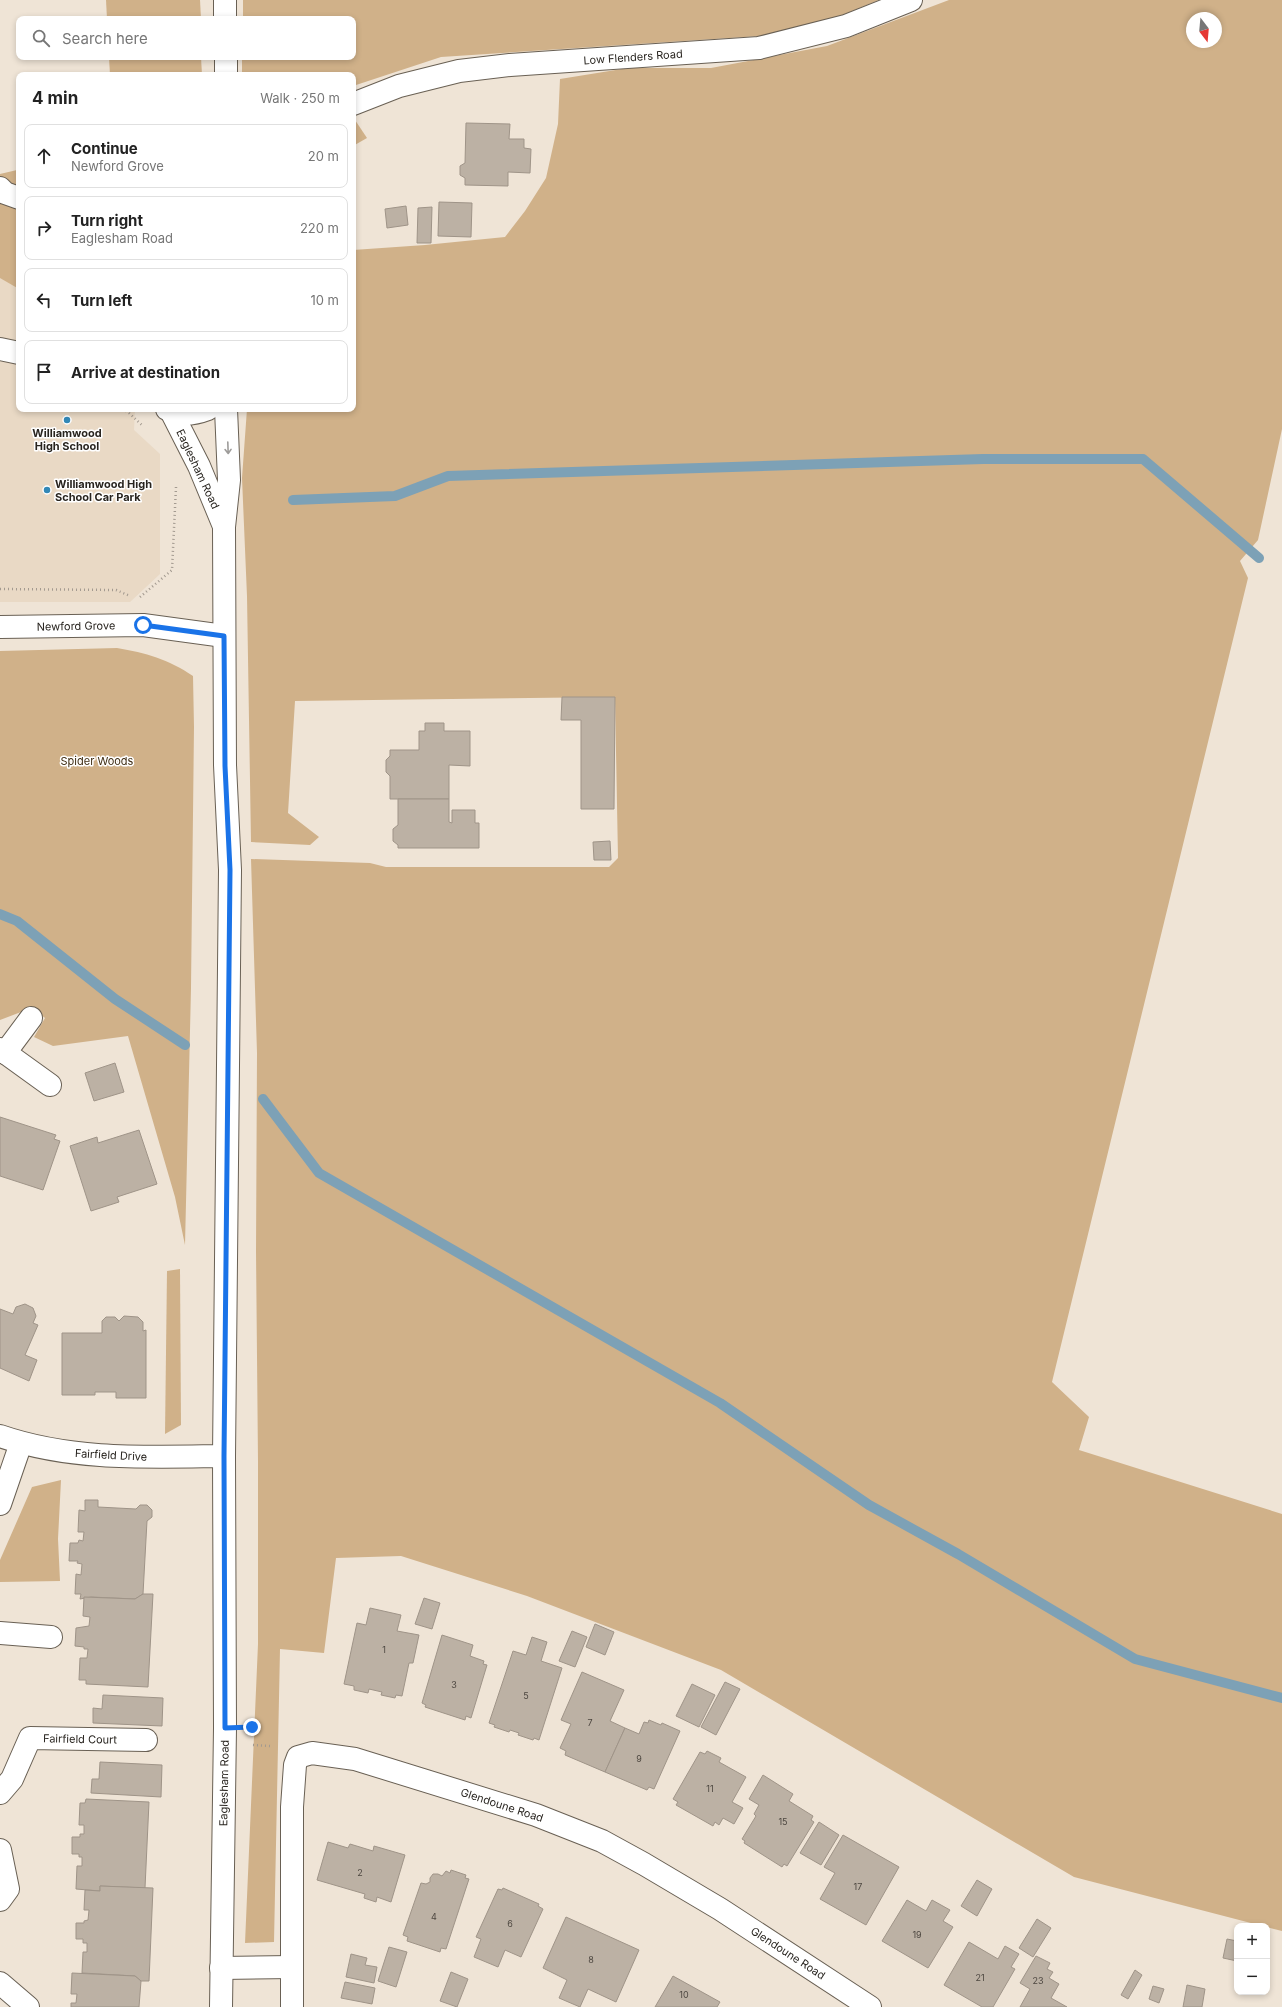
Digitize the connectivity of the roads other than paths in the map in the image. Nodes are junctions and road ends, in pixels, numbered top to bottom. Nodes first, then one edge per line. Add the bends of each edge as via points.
1 (225, 0) edge
2 (911, 0) edge
3 (225, 16) edge
4 (226, 60) edge
5 (226, 72) edge
6 (356, 103) edge
7 (0, 188) edge
8 (16, 197) edge
9 (0, 334) edge
10 (16, 337) edge
11 (0, 349) edge
12 (16, 352) edge
13 (170, 412) edge
14 (176, 412) edge
15 (201, 412) edge
16 (226, 412) edge
17 (224, 527) junction
18 (0, 627) edge
19 (224, 636) junction
20 (31, 1018) dead end
21 (3, 1051) edge
22 (50, 1085) dead end
23 (0, 1436) edge
24 (21, 1443) junction
25 (224, 1456) junction
26 (0, 1504) edge
27 (0, 1633) edge
28 (51, 1637) dead end
29 (146, 1740) dead end
30 (0, 1793) edge
31 (0, 1850) edge
32 (0, 1900) edge
33 (292, 1967) junction
34 (221, 1968) junction
35 (0, 1983) edge
36 (28, 2007) edge
37 (221, 2007) edge
38 (292, 2007) edge
39 (870, 2007) edge

1 - 3 street
2 - 6 street, Low Flenders Road via 846,26 759,48 466,70 400,86
4 - 5 street
7 - 8 street
9 - 10 street
11 - 12 street
13 - 17 street, Eaglesham Road via 199,466
14 - 15 street
16 -> 17 street, Eaglesham Road via 229,480
17 - 19 street, Eaglesham Road
18 - 19 street, Newford Grove via 143,625
19 - 25 street, Eaglesham Road via 225,766 230,870
20 - 21 street
21 - 22 street
23 - 24 street, Fairfield Drive
24 - 25 street, Fairfield Drive via 73,1454 122,1457
24 - 26 street
25 - 34 street, Eaglesham Road via 225,1728
27 - 28 street
29 - 30 street, Fairfield Court via 30,1738 12,1779
31 - 32 street via 8,1889
33 - 34 street
33 - 38 street
33 - 39 street, Glendoune Road via 294,1772 298,1757 312,1753 355,1760 536,1815 602,1841 720,1909
34 - 37 street, Eaglesham Road
35 - 36 street

